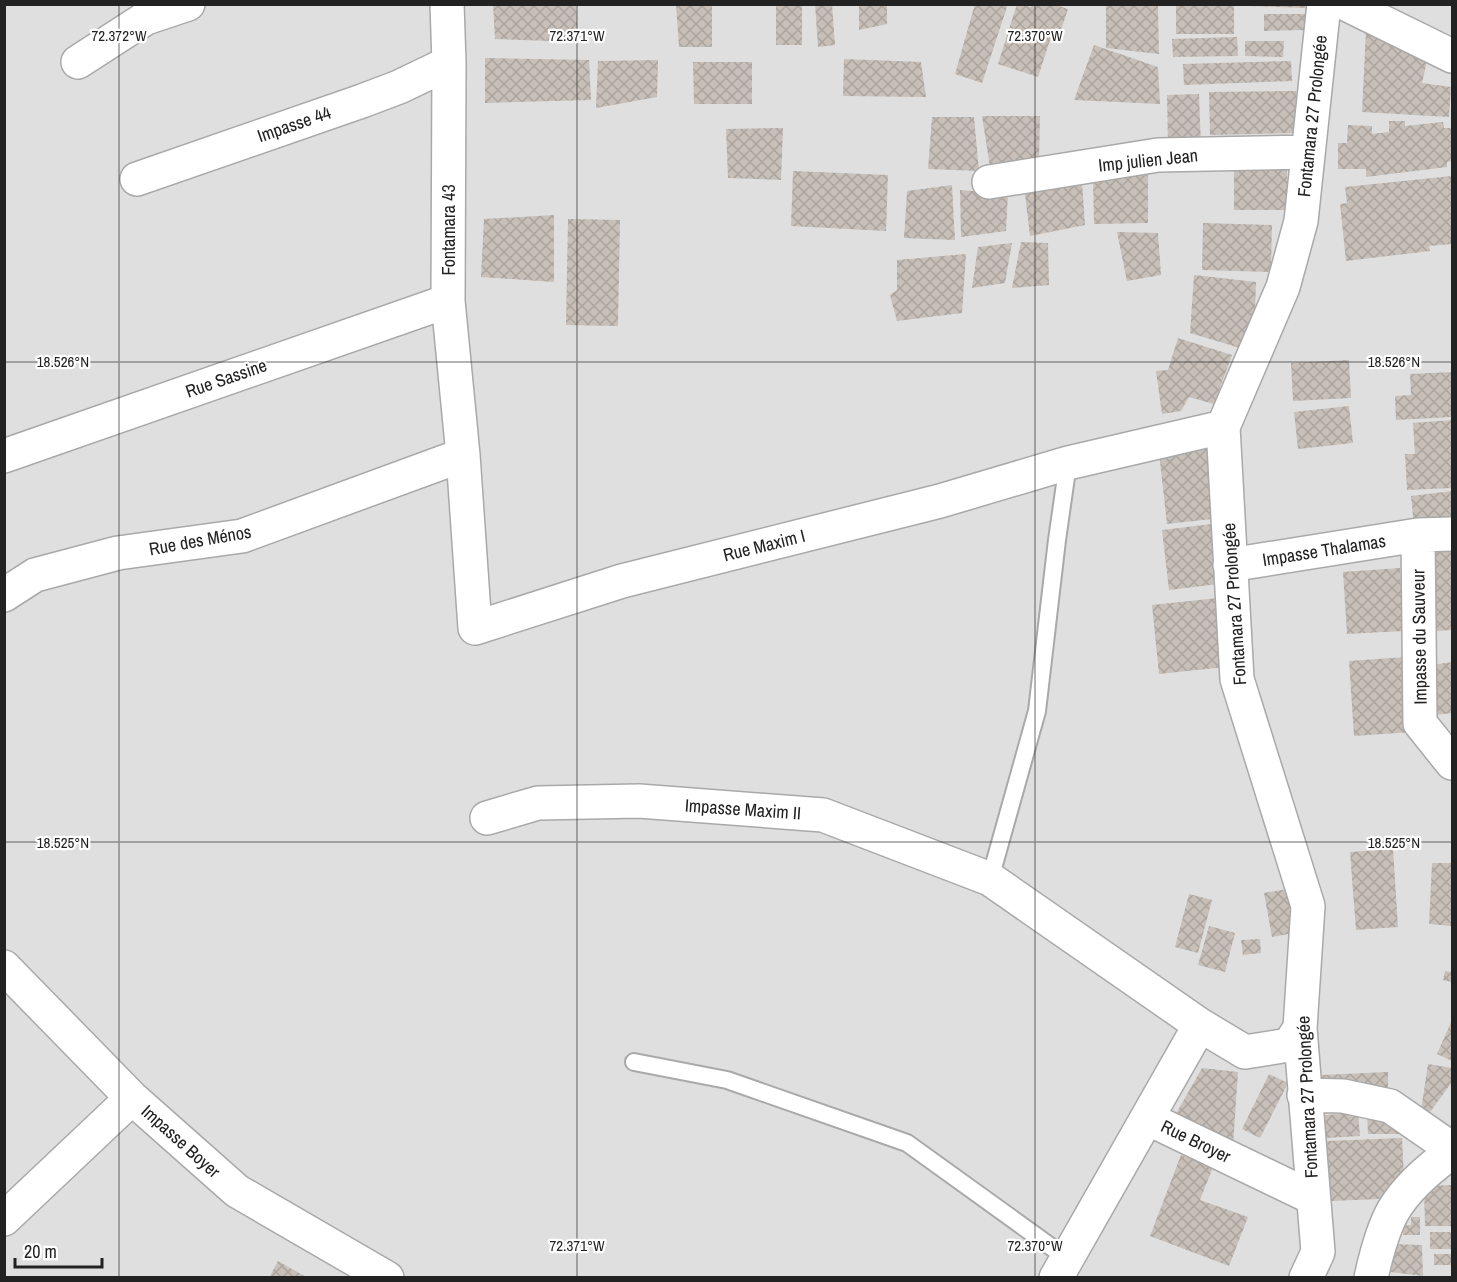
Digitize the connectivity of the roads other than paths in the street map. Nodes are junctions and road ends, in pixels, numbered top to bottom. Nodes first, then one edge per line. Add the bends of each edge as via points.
1 (188, 4) edge
2 (447, 4) edge
3 (1324, 4) edge
4 (1346, 4) edge
5 (1452, 56) edge
6 (78, 62) dead end
7 (449, 63) junction
8 (1308, 152) junction
9 (137, 179) dead end
10 (989, 182) dead end
11 (448, 301) junction
12 (1223, 427) junction
13 (463, 455) junction
14 (4, 456) edge
15 (1068, 463) junction
16 (1452, 534) edge
17 (1418, 535) junction
18 (1230, 565) junction
19 (4, 595) edge
20 (1452, 763) edge
21 (487, 818) dead end
22 (990, 879) junction
23 (4, 967) edge
24 (1200, 1025) junction
25 (1300, 1028) junction
26 (634, 1062) dead end
27 (1304, 1095) junction
28 (132, 1098) junction
29 (1148, 1118) junction
30 (1452, 1151) edge
31 (1313, 1198) junction
32 (4, 1219) edge
33 (1062, 1268) edge
34 (387, 1278) edge
35 (1306, 1278) edge
36 (1371, 1278) edge

1 - 6 street via 146,18
2 - 7 street, Fontamara 43
3 - 8 street, Fontamara 27 Prolongée
4 - 5 street
7 - 9 street, Impasse 44 via 363,101
7 - 11 street, Fontamara 43
8 - 10 street, Imp julien Jean via 1158,155
8 - 12 street, Fontamara 27 Prolongée via 1301,221 1282,287
11 - 13 street, Fontamara 43
11 - 14 street, Rue Sassine
12 - 15 street, Rue Maxim I
12 - 18 street, Fontamara 27 Prolongée
13 - 15 street, Rue Maxim I via 475,628 622,581 940,501
13 - 19 street, Rue des Ménos via 242,536 118,553 35,575
15 - 22 lane via 1037,711
16 - 17 street, Impasse Thalamas
17 - 18 street, Impasse Thalamas
17 - 20 street, Impasse du Sauveur via 1420,723
18 - 25 street, Fontamara 27 Prolongée via 1237,679 1308,906
21 - 22 street, Impasse Maxim II via 538,803 639,801 823,815
22 - 24 street, Impasse Maxim II
23 - 28 street, Impasse Boyer
24 - 25 street, Impasse Maxim II via 1245,1052 1288,1045
24 - 29 street
25 - 27 street, Fontamara 27 Prolongée
26 - 33 lane via 727,1080 907,1143
27 - 30 street via 1344,1096 1390,1106
27 - 31 street, Fontamara 27 Prolongée
28 - 32 street
28 - 34 street, Impasse Boyer via 237,1191
29 - 31 street, Rue Broyer
29 - 33 street, Rue Broyer
30 - 36 street via 1406,1194 1393,1212
31 - 35 street, Fontamara 27 Prolongée via 1318,1252

